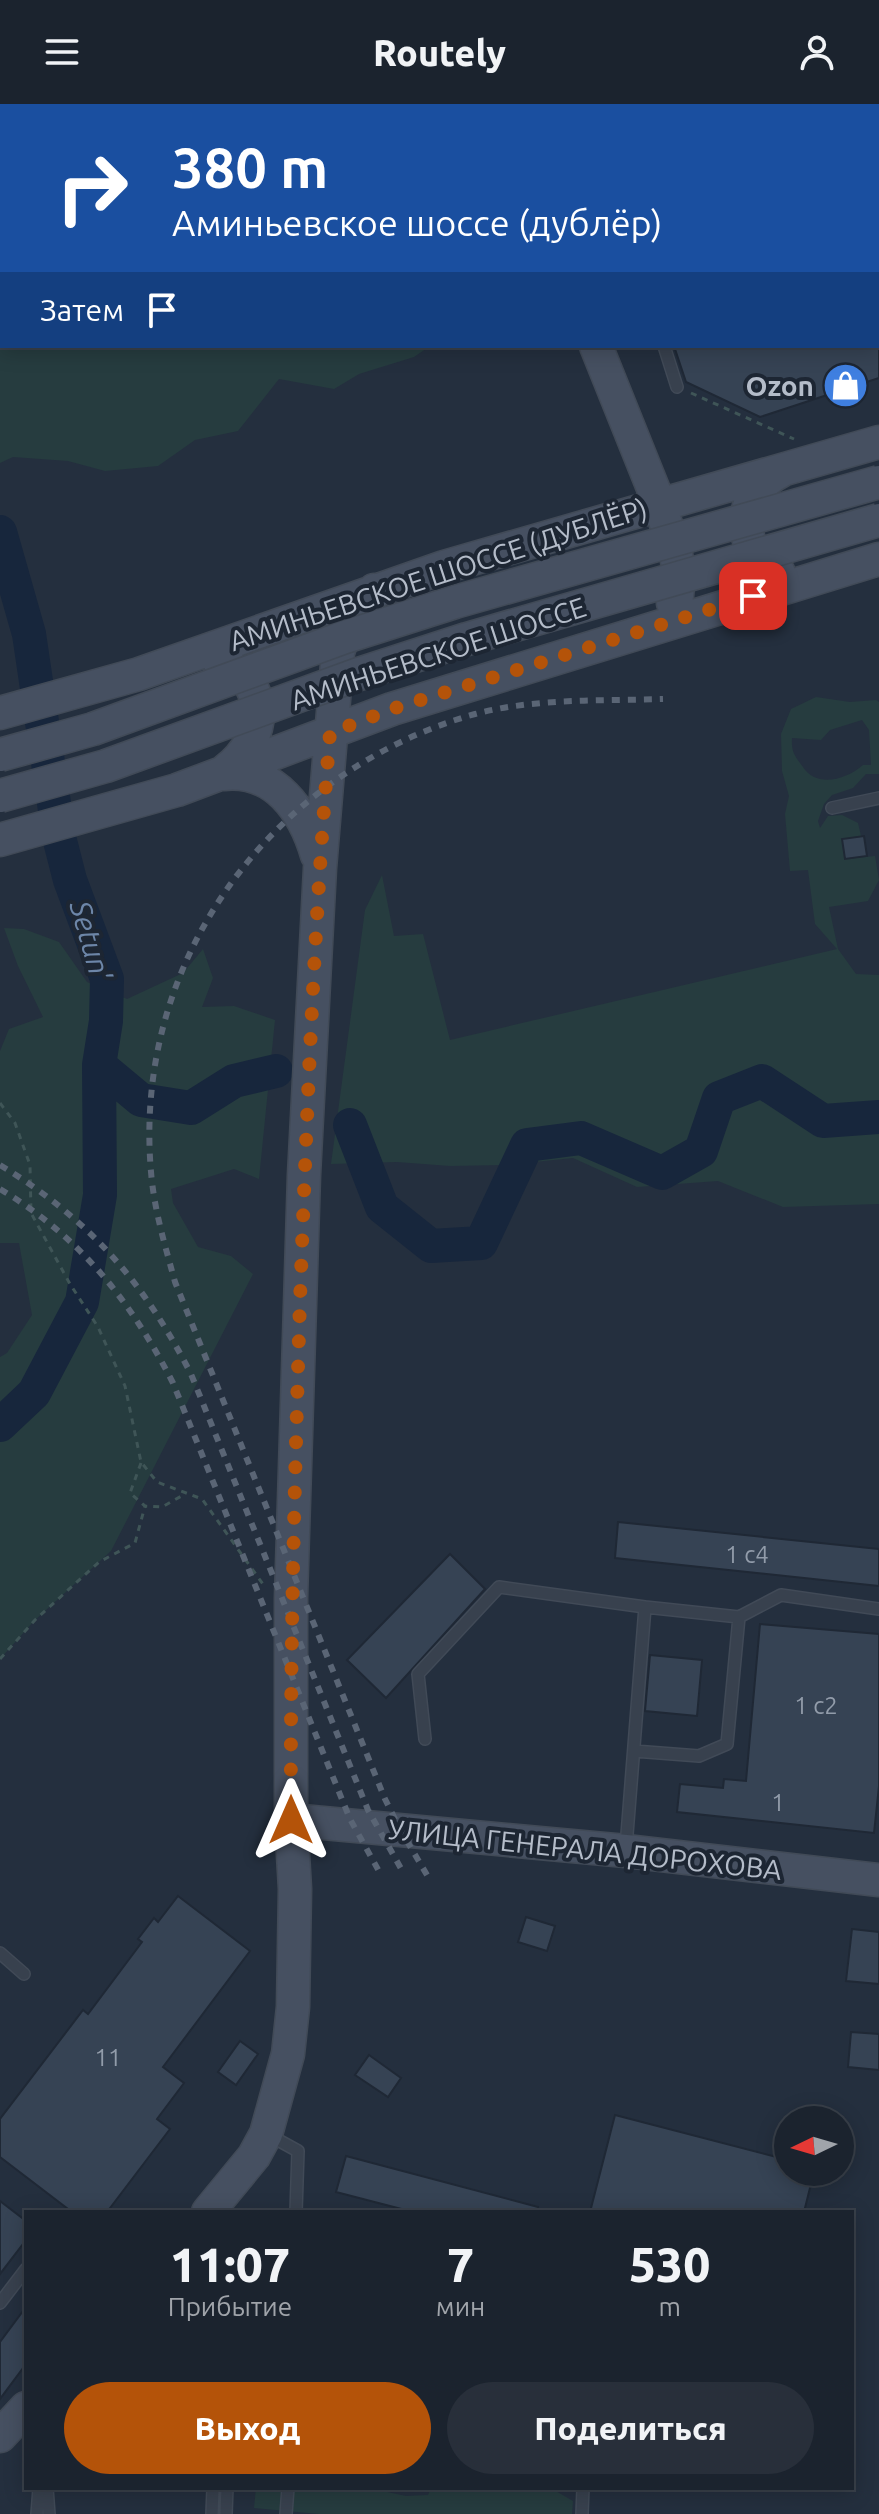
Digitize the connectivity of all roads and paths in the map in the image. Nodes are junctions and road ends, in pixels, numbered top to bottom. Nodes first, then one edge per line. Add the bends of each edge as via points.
1 (597, 348) edge
2 (665, 348) edge
3 (677, 387) joint
4 (879, 442) edge
5 (795, 455) junction
6 (879, 482) edge
7 (659, 503) junction
8 (879, 520) edge
9 (879, 559) edge
10 (817, 576) junction
11 (374, 590) junction
12 (648, 628) junction
13 (179, 660) junction
14 (337, 665) junction
15 (392, 709) junction
16 (0, 713) edge
17 (330, 733) junction
18 (0, 755) edge
19 (220, 774) junction
20 (0, 796) edge
21 (879, 798) edge
22 (832, 808) dead end
23 (0, 840) edge
24 (320, 868) junction
25 (0, 1103) edge
26 (141, 1462) junction
27 (185, 1494) junction
28 (145, 1506) junction
29 (291, 1598) junction
30 (645, 1607) junction
31 (879, 1609) edge
32 (739, 1617) junction
33 (0, 1659) edge
34 (425, 1739) dead end
35 (634, 1751) junction
36 (291, 1820) junction
37 (626, 1851) junction
38 (879, 1880) edge
39 (0, 1953) edge
40 (24, 1974) dead end
41 (266, 2134) junction
42 (210, 2210) edge
43 (296, 2210) edge
44 (24, 2272) edge
45 (0, 2303) edge
46 (39, 2490) edge
47 (47, 2490) edge
48 (213, 2490) edge
49 (227, 2490) edge
50 (288, 2490) edge
51 (583, 2490) edge
52 (37, 2514) edge
53 (49, 2514) edge
54 (212, 2514) edge
55 (226, 2514) edge
56 (286, 2514) edge
57 (582, 2514) edge

1 - 7 street
2 - 3 lane
3 - 5 path
4 - 5 street, АМИНЬЕВСКОЕ ШОССЕ (ДУБЛЁР)
5 - 7 street, АМИНЬЕВСКОЕ ШОССЕ (ДУБЛЁР)
5 - 10 street via 754,494 747,515 748,537 758,557 775,571 795,578
6 - 18 street, АМИНЬЕВСКОЕ ШОССЕ, bridge via 455,602 93,729
7 - 11 street, АМИНЬЕВСКОЕ ШОССЕ (ДУБЛЁР)
7 - 12 street via 679,574 670,610
8 - 20 street, АМИНЬЕВСКОЕ ШОССЕ, bridge via 467,639 120,762
9 - 10 street
10 - 12 street
11 - 13 street, АМИНЬЕВСКОЕ ШОССЕ (ДУБЛЁР)
11 - 14 street via 351,614
12 - 15 street
13 - 16 street, АМИНЬЕВСКОЕ ШОССЕ (ДУБЛЁР)
13 - 19 street via 202,657 224,662 243,676 255,696 258,719 252,742
14 - 15 street via 354,700 374,709
14 - 17 street
15 - 17 street
17 - 19 street
17 - 24 street
19 - 23 street
19 - 24 street via 252,775 283,792 306,825
21 - 22 lane
24 - 29 street
25 - 26 path via 15,1123 30,1165 31,1213 98,1327 125,1386
26 - 27 path via 157,1482
26 - 28 path via 130,1493
27 - 28 path via 162,1507
27 - 29 path via 202,1499 265,1587
28 - 33 path via 135,1543 99,1562
29 - 36 street
30 - 32 lane
30 - 34 lane via 499,1587 418,1674
30 - 35 lane
31 - 32 lane via 781,1595
32 - 35 lane via 727,1744 699,1756
35 - 37 lane
36 - 37 street, УЛИЦА ГЕНЕРАЛА ДОРОХОВА
36 - 41 street via 293,2007 288,2054
37 - 38 street, УЛИЦА ГЕНЕРАЛА ДОРОХОВА
39 - 40 lane
41 - 42 street
41 - 43 lane via 298,2151
44 - 45 lane
46 - 52 lane
47 - 53 lane
48 - 54 lane
49 - 55 lane
50 - 56 lane
51 - 57 lane

